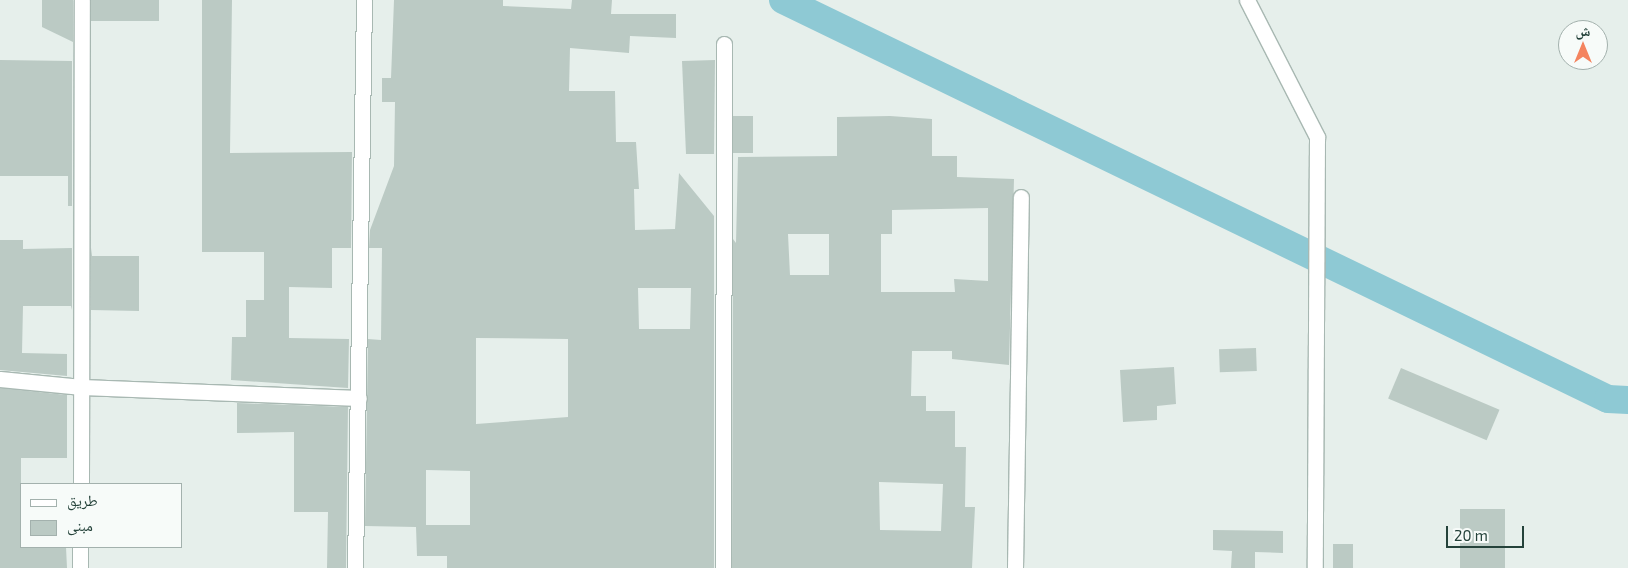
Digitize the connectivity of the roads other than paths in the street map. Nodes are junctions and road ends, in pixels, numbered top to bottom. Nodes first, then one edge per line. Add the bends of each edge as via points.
1 (82, 0) edge
2 (364, 0) edge
3 (1247, 0) edge
4 (724, 44) dead end
5 (1021, 197) dead end
6 (0, 379) edge
7 (82, 387) junction
8 (359, 398) junction
9 (81, 483) edge
10 (80, 548) edge
11 (80, 568) edge
12 (355, 568) edge
13 (723, 568) edge
14 (1015, 568) edge
15 (1315, 568) edge

1 - 7 street
2 - 8 street
3 - 15 street via 1317,137
4 - 13 street
5 - 14 street
6 - 7 street
7 - 8 street
7 - 9 street
8 - 12 street
10 - 11 street

